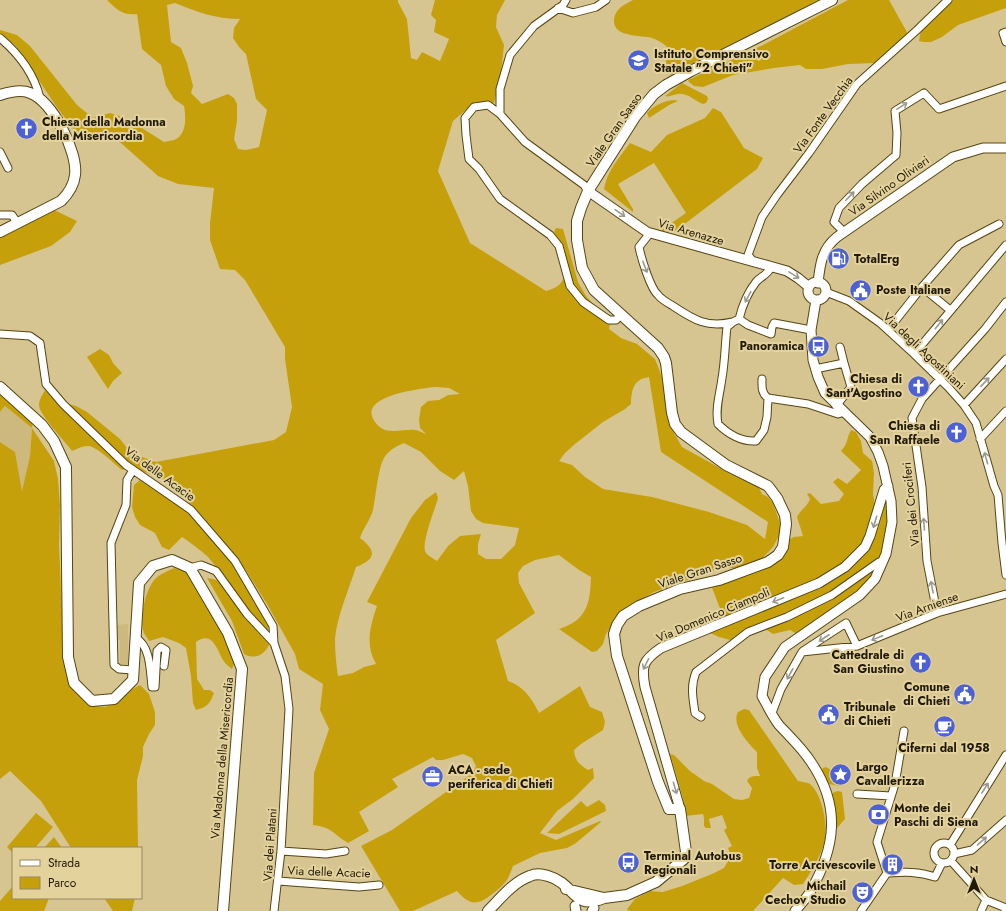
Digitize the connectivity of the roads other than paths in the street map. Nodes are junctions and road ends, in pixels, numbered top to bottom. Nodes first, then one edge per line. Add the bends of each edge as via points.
1 (566, 0) edge
2 (606, 0) edge
3 (832, 0) edge
4 (948, 0) edge
5 (558, 8) junction
6 (1006, 32) edge
7 (0, 38) edge
8 (1006, 42) edge
9 (1006, 86) edge
10 (0, 95) edge
11 (40, 98) junction
12 (500, 114) junction
13 (1006, 148) edge
14 (0, 152) edge
15 (8, 168) dead end
16 (588, 191) junction
17 (0, 215) edge
18 (18, 224) junction
19 (999, 224) dead end
20 (0, 232) edge
21 (844, 232) junction
22 (650, 233) junction
23 (1006, 245) edge
24 (754, 262) junction
25 (771, 267) junction
26 (818, 282) junction
27 (809, 287) junction
28 (922, 287) junction
29 (826, 292) junction
30 (816, 300) junction
31 (1006, 302) edge
32 (950, 310) junction
33 (621, 314) junction
34 (736, 320) junction
35 (811, 330) junction
36 (888, 330) junction
37 (0, 334) edge
38 (840, 347) dead end
39 (914, 354) junction
40 (1006, 359) edge
41 (844, 362) junction
42 (815, 369) junction
43 (939, 378) junction
44 (762, 379) dead end
45 (0, 387) edge
46 (768, 398) junction
47 (964, 405) junction
48 (836, 406) junction
49 (1006, 411) edge
50 (845, 412) junction
51 (980, 439) junction
52 (133, 470) junction
53 (888, 486) junction
54 (883, 562) junction
55 (190, 568) junction
56 (1006, 575) edge
57 (1006, 594) edge
58 (937, 613) junction
59 (136, 638) junction
60 (274, 643) junction
61 (857, 646) junction
62 (802, 652) junction
63 (164, 666) dead end
64 (133, 670) junction
65 (772, 713) junction
66 (701, 717) dead end
67 (904, 730) dead end
68 (1006, 755) edge
69 (285, 780) joint
70 (857, 794) dead end
71 (891, 796) junction
72 (680, 809) junction
73 (1006, 820) edge
74 (950, 845) junction
75 (281, 851) junction
76 (345, 851) dead end
77 (952, 858) junction
78 (942, 863) junction
79 (887, 873) junction
80 (278, 881) junction
81 (379, 885) dead end
82 (566, 889) junction
83 (599, 897) junction
84 (986, 900) junction
85 (576, 908) edge
86 (593, 910) edge
87 (223, 911) edge
88 (274, 911) edge
89 (488, 911) edge
90 (795, 911) edge
91 (862, 911) edge
92 (981, 911) edge
93 (1005, 911) edge

1 - 5 street
2 - 5 street via 596,7 573,13
3 - 16 main road, Viale Gran Sasso via 666,85 651,97 635,117
4 - 24 street, Via Fonte Vecchia via 857,84 762,217 748,255
5 - 12 street via 534,26 510,55 500,89
6 - 8 street via 1003,33
7 - 11 street via 24,62
21 -> 9 street via 834,222 839,208 896,155 895,111 924,93 939,109
10 - 11 main road via 17,91 30,92
11 - 18 main road via 68,140 74,160 75,176 62,201
12 - 16 street, Via Arenazze via 525,142 584,185
12 - 33 street via 488,105 474,106 465,118 469,159 500,199 550,235 559,246 570,286 583,302 609,320 616,320
13 - 21 street, Via Silvino Olivieri via 983,148 953,157
14 - 15 street
16 -> 22 street, Via Arenazze
16 - 33 main road, Viale Gran Sasso via 577,221 577,240 582,268 594,290
17 - 18 street via 12,215
18 - 20 main road
19 - 28 street via 959,244
21 - 26 street, Via Silvino Olivieri via 831,242 824,253
22 - 24 street, Via Arenazze
22 -> 34 street via 639,247 657,295 689,317 709,324
23 - 32 street
24 - 25 street, Via Arenazze
25 -> 27 street, Via Arenazze via 794,275
25 -> 34 street via 757,282
26 - 27 street
26 - 29 street via 823,285
27 - 30 street via 809,295
28 - 32 street
28 - 36 street
29 - 30 street via 824,297
29 - 36 street, Via degli Agostiniani via 844,298
30 - 35 street
31 - 43 street, Via dei Crociferi via 985,329
39 -> 32 street
33 - 72 main road, Viale Gran Sasso via 658,348 664,357 672,413 680,432 726,465 768,486 777,498 786,524 783,547 778,555 768,562 719,580 680,589 639,606 623,616 614,634 617,656 658,782 669,809
34 - 35 street via 771,334 774,323
34 - 46 street via 727,327 716,415 718,424 725,431 747,442 756,441 764,430
35 - 42 street
36 - 39 street, Via degli Agostiniani
37 - 52 street, Via delle Acacie via 30,336 40,343 46,384 63,404
38 - 41 street
39 - 43 street, Via degli Agostiniani
47 -> 40 street
41 - 42 street
41 - 48 street via 851,388
42 - 48 street via 825,393
43 - 47 street, Via degli Agostiniani
58 -> 43 street, Via dei Crociferi via 927,561 922,487 912,418 922,399
44 - 46 street via 762,390
45 - 64 main road via 42,426 54,441 66,468 68,657 74,683 92,701 114,699 133,680
46 - 50 street via 808,404 838,414
47 - 51 street, Via degli Agostiniani via 976,423
48 - 50 street
49 - 51 street
50 - 53 street via 875,445
56 -> 51 street, Via degli Agostiniani via 998,495
52 - 60 street, Via delle Acacie via 192,510 235,560 273,626
52 - 64 street via 127,480 126,504 111,542 114,664 120,669
53 - 54 street via 892,522
53 -> 72 street, Via Domenico Ciampoli via 884,490 864,547 846,568 819,583 661,648 645,662 645,687
54 - 65 street via 875,579 860,595 785,646 765,677 762,696
54 - 66 street via 879,562 832,595 748,632 696,672 692,682 693,702 695,713
55 - 59 main road via 172,560 153,566 139,583
55 - 60 street, Via delle Acacie via 201,565 216,571 247,614
55 - 87 main road, Via Madonna della Misericordia via 228,633 242,669
57 - 58 street, Via Arniense
58 -> 61 street, Via Arniense
59 - 63 street via 148,653 152,687 155,687 157,651 161,647 166,650
59 - 64 main road
60 - 69 street, Via delle Acacie via 285,676 289,709
61 - 62 street, Via Arniense
61 -> 62 street via 846,624
62 -> 65 street via 781,689
65 - 90 street via 812,763 830,802 832,823 826,858 809,892
67 - 71 street
74 -> 68 street
69 - 75 street, Via dei Platani
70 - 71 street
71 - 79 street via 877,842
72 - 83 main road via 686,850 684,859 646,887 627,895
77 -> 73 street via 972,850
74 - 77 street
74 - 78 street via 944,843 936,848 935,857
75 - 76 street via 326,854
75 - 80 street, Via dei Platani
77 - 78 street
77 - 84 street
78 - 79 street via 935,877 910,871
79 - 91 street
80 - 81 street, Via delle Acacie
80 - 88 street, Via dei Platani
82 - 83 main road
82 - 85 main road
82 - 89 main road via 551,877 531,875 521,880
83 - 85 main road via 581,900
83 - 86 main road
84 - 92 street
84 - 93 street via 1006,908
85 - 86 main road

